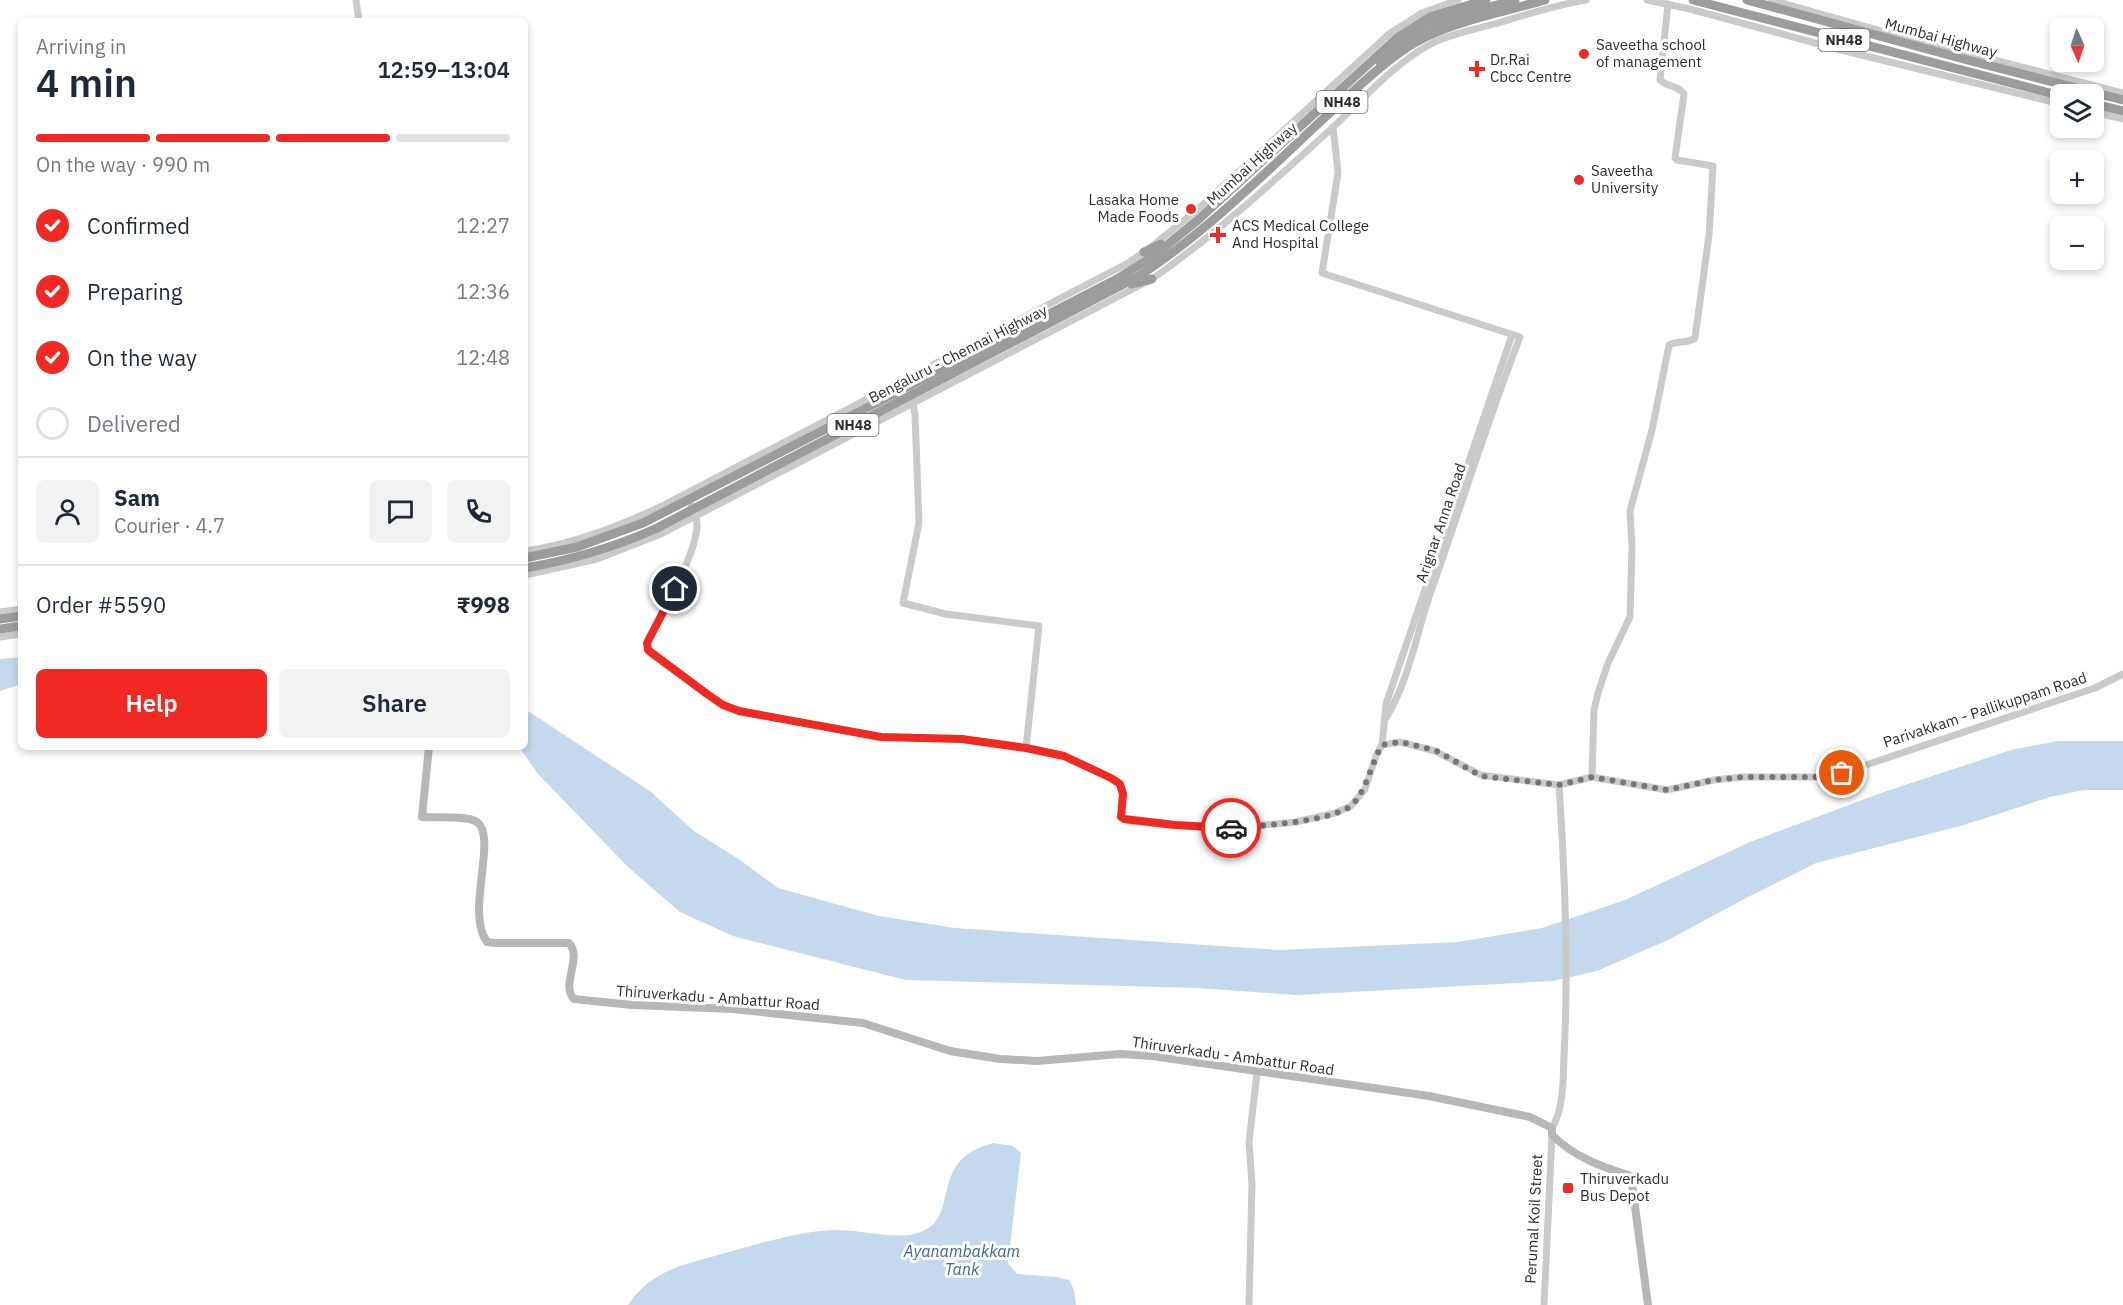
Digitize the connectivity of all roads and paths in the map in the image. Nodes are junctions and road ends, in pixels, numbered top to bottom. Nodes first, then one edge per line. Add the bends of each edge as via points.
1 (356, 0) edge
2 (1458, 0) edge
3 (1515, 0) edge
4 (1545, 0) edge
5 (1586, 0) edge
6 (1647, 0) edge
7 (1693, 0) edge
8 (1704, 0) edge
9 (1747, 0) edge
10 (1771, 0) edge
11 (1487, 2) edge
12 (1668, 4) junction
13 (1728, 9) junction
14 (359, 18) edge
15 (1863, 29) junction
16 (1997, 83) junction
17 (2123, 93) edge
18 (2050, 94) edge
19 (2050, 100) edge
20 (2123, 100) edge
21 (2104, 106) edge
22 (1336, 107) junction
23 (2123, 111) edge
24 (2104, 114) edge
25 (2123, 119) edge
26 (1332, 127) junction
27 (1198, 209) junction
28 (1196, 222) junction
29 (1183, 232) junction
30 (1167, 251) junction
31 (1144, 252) junction
32 (1152, 279) junction
33 (1082, 306) junction
34 (913, 403) junction
35 (690, 505) junction
36 (528, 550) edge
37 (528, 557) edge
38 (528, 567) edge
39 (528, 574) edge
40 (18, 609) edge
41 (0, 612) edge
42 (18, 616) edge
43 (0, 619) edge
44 (18, 627) edge
45 (3, 634) edge
46 (2123, 674) edge
47 (1382, 745) junction
48 (1026, 748) junction
49 (429, 750) edge
50 (1592, 777) junction
51 (1559, 785) junction
52 (1257, 1073) junction
53 (1552, 1131) junction
54 (1249, 1305) edge
55 (1544, 1305) edge
56 (1648, 1305) edge

1 - 14 street
2 - 27 street via 1411,18 1389,34
3 - 11 highway
4 - 22 highway, Mumbai Highway / NH48 via 1452,27 1416,42
5 - 26 street via 1436,41 1393,71
6 - 12 street
7 - 13 highway, Mumbai Highway / NH48
8 - 13 highway
9 - 15 highway, NH48
10 - 15 street
11 - 22 highway via 1413,35 1380,61
11 - 28 highway, NH48 via 1430,17 1402,34
12 - 16 street via 1828,46
12 - 50 street via 1660,80 1684,93 1675,158 1713,166 1708,235 1695,338 1669,345 1633,498 1630,617 1598,693
13 - 16 highway, Mumbai Highway / NH48
15 - 17 street
15 - 20 highway, Mumbai Highway / NH48
16 - 18 highway, NH48
16 - 19 street
21 - 23 highway
22 - 30 highway, Mumbai Highway / NH48 via 1195,236
24 - 25 street
26 - 32 street via 1194,248
26 - 47 street, Arignar Anna Road via 1338,173 1322,273 1516,336 1411,658 1386,718
27 - 28 highway
27 - 31 street
28 - 29 highway, NH48
29 - 30 highway, NH48
29 - 31 highway
30 - 33 highway, Bengaluru - Chennai Highway / NH48 via 1139,276
30 - 35 highway, Bengaluru - Chennai Highway / NH48 via 849,415
31 - 35 street
32 - 33 highway
32 - 34 street
33 - 35 highway, Bengaluru - Chennai Highway / NH48
34 - 35 street
34 - 48 street via 919,523 903,603 946,614 1039,626
35 - 36 street
35 - 37 highway, Bengaluru - Chennai Highway / NH48 via 603,539
35 - 38 highway, Bengaluru - Chennai Highway / NH48 via 650,531 596,552
35 - 39 street via 647,541 604,557
35 - 48 street via 696,529 689,556 647,647 651,654 723,705 739,711 881,737 962,739
40 - 41 street
42 - 43 highway
44 - 45 highway
46 - 50 street, Parivakkam - Pallikuppam Road via 2095,688 1842,773 1743,777 1667,790
47 - 48 street, Arignar Anna Road via 1365,789 1352,806 1296,822 1222,829 1124,819 1122,789 1117,781 1064,756
47 - 51 street via 1400,742 1435,750 1481,776
49 - 52 main road, Thiruverkadu - Ambattur Road via 422,817 476,820 483,828 478,912 481,934 487,942 495,943 568,943 574,952 569,990 574,999 733,1009 863,1023 950,1051 1000,1059 1037,1061 1120,1054
50 - 51 street
51 - 53 street, Perumal Koil Street via 1566,1028 1563,1086
52 - 53 main road, Thiruverkadu - Ambattur Road via 1439,1098 1530,1117
52 - 54 street via 1250,1142
53 - 55 street, Perumal Koil Street
53 - 56 main road, Thiruverkadu - Ambattur Road via 1560,1142 1594,1164 1631,1176

